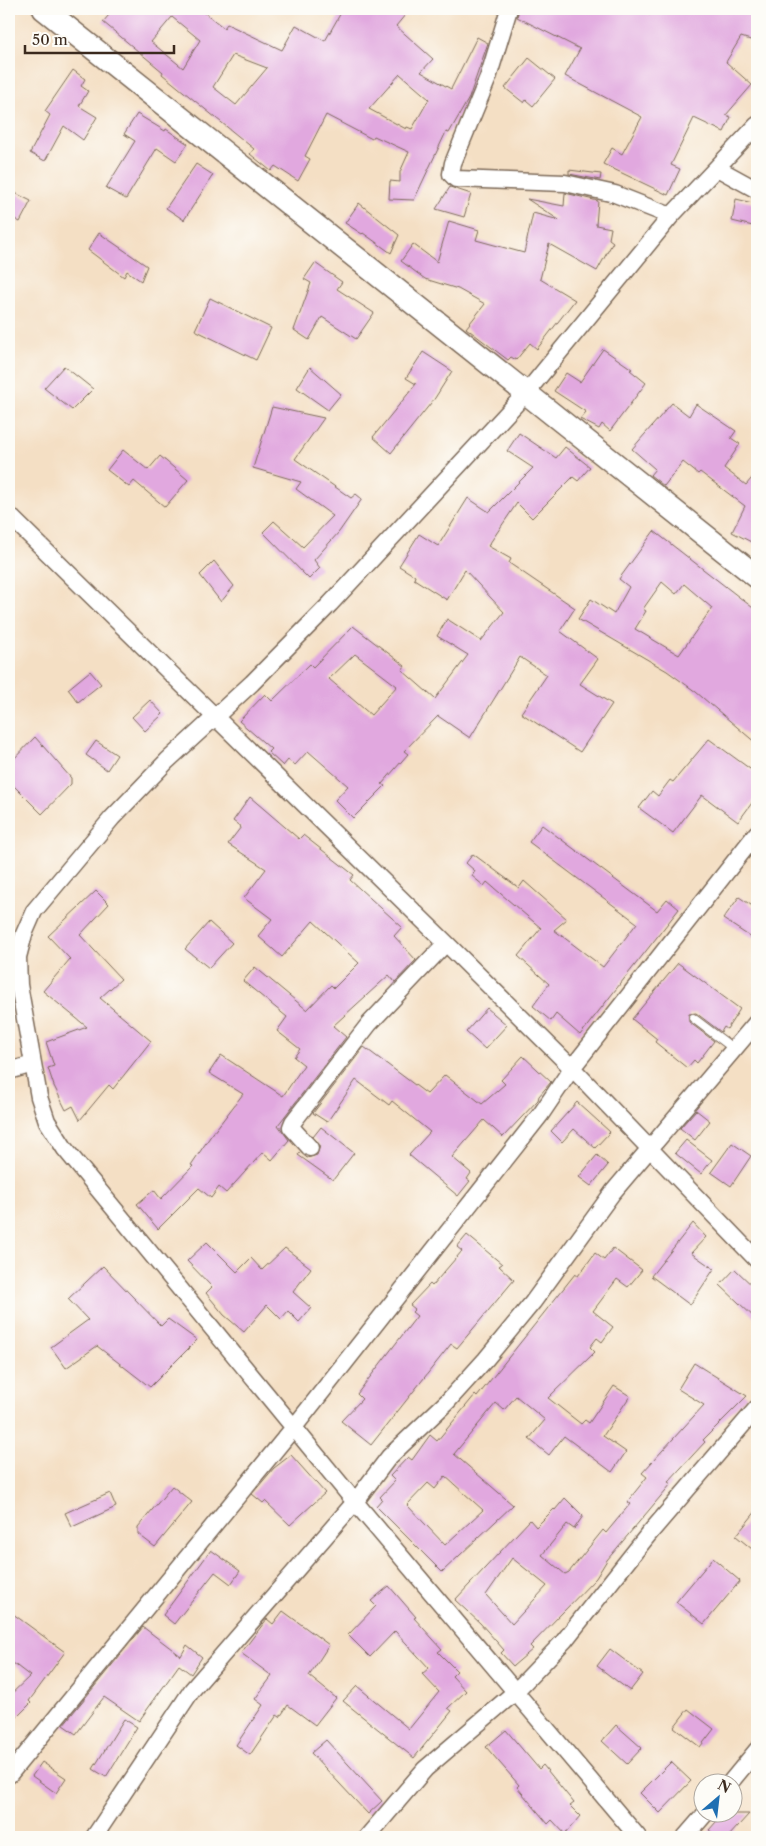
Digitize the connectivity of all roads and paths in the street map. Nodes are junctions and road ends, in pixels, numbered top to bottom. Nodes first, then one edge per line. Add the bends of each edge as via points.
1 (44, 9) edge
2 (509, 9) edge
3 (757, 125) edge
4 (717, 168) junction
5 (757, 190) edge
6 (671, 216) junction
7 (526, 393) junction
8 (9, 515) edge
9 (757, 577) edge
10 (213, 717) junction
11 (757, 833) edge
12 (446, 943) junction
13 (693, 1018) dead end
14 (757, 1022) edge
15 (734, 1049) junction
16 (33, 1064) junction
17 (572, 1068) junction
18 (9, 1071) edge
19 (310, 1148) dead end
20 (648, 1149) junction
21 (757, 1260) edge
22 (757, 1408) edge
23 (295, 1426) junction
24 (355, 1502) junction
25 (514, 1693) junction
26 (757, 1750) edge
27 (737, 1774) edge
28 (9, 1775) edge
29 (696, 1824) edge
30 (94, 1837) edge
31 (368, 1837) edge
32 (638, 1837) edge
33 (685, 1837) edge

1 - 7 street
2 - 6 street via 499,47 451,174 456,180 565,183 615,194
3 - 4 street
4 - 5 street
4 - 6 street
6 - 7 street
7 - 9 street
7 - 10 street via 330,604 252,683
8 - 10 street
10 - 12 street
10 - 16 street via 112,818 34,912 18,957 19,984
11 - 17 street
12 - 17 street
12 - 19 street via 369,1024 293,1122 293,1131
13 - 15 lane
14 - 15 street
15 - 20 street
16 - 18 street
16 - 23 street via 47,1121 65,1148
17 - 20 street
17 - 23 street via 541,1114
20 - 21 street
20 - 24 street via 486,1359 448,1401 389,1457
22 - 25 street via 648,1535 564,1641
23 - 24 street
23 - 28 street
24 - 25 street
24 - 30 street via 192,1690
25 - 31 street via 425,1769
25 - 32 street
26 - 27 street
29 - 33 street

